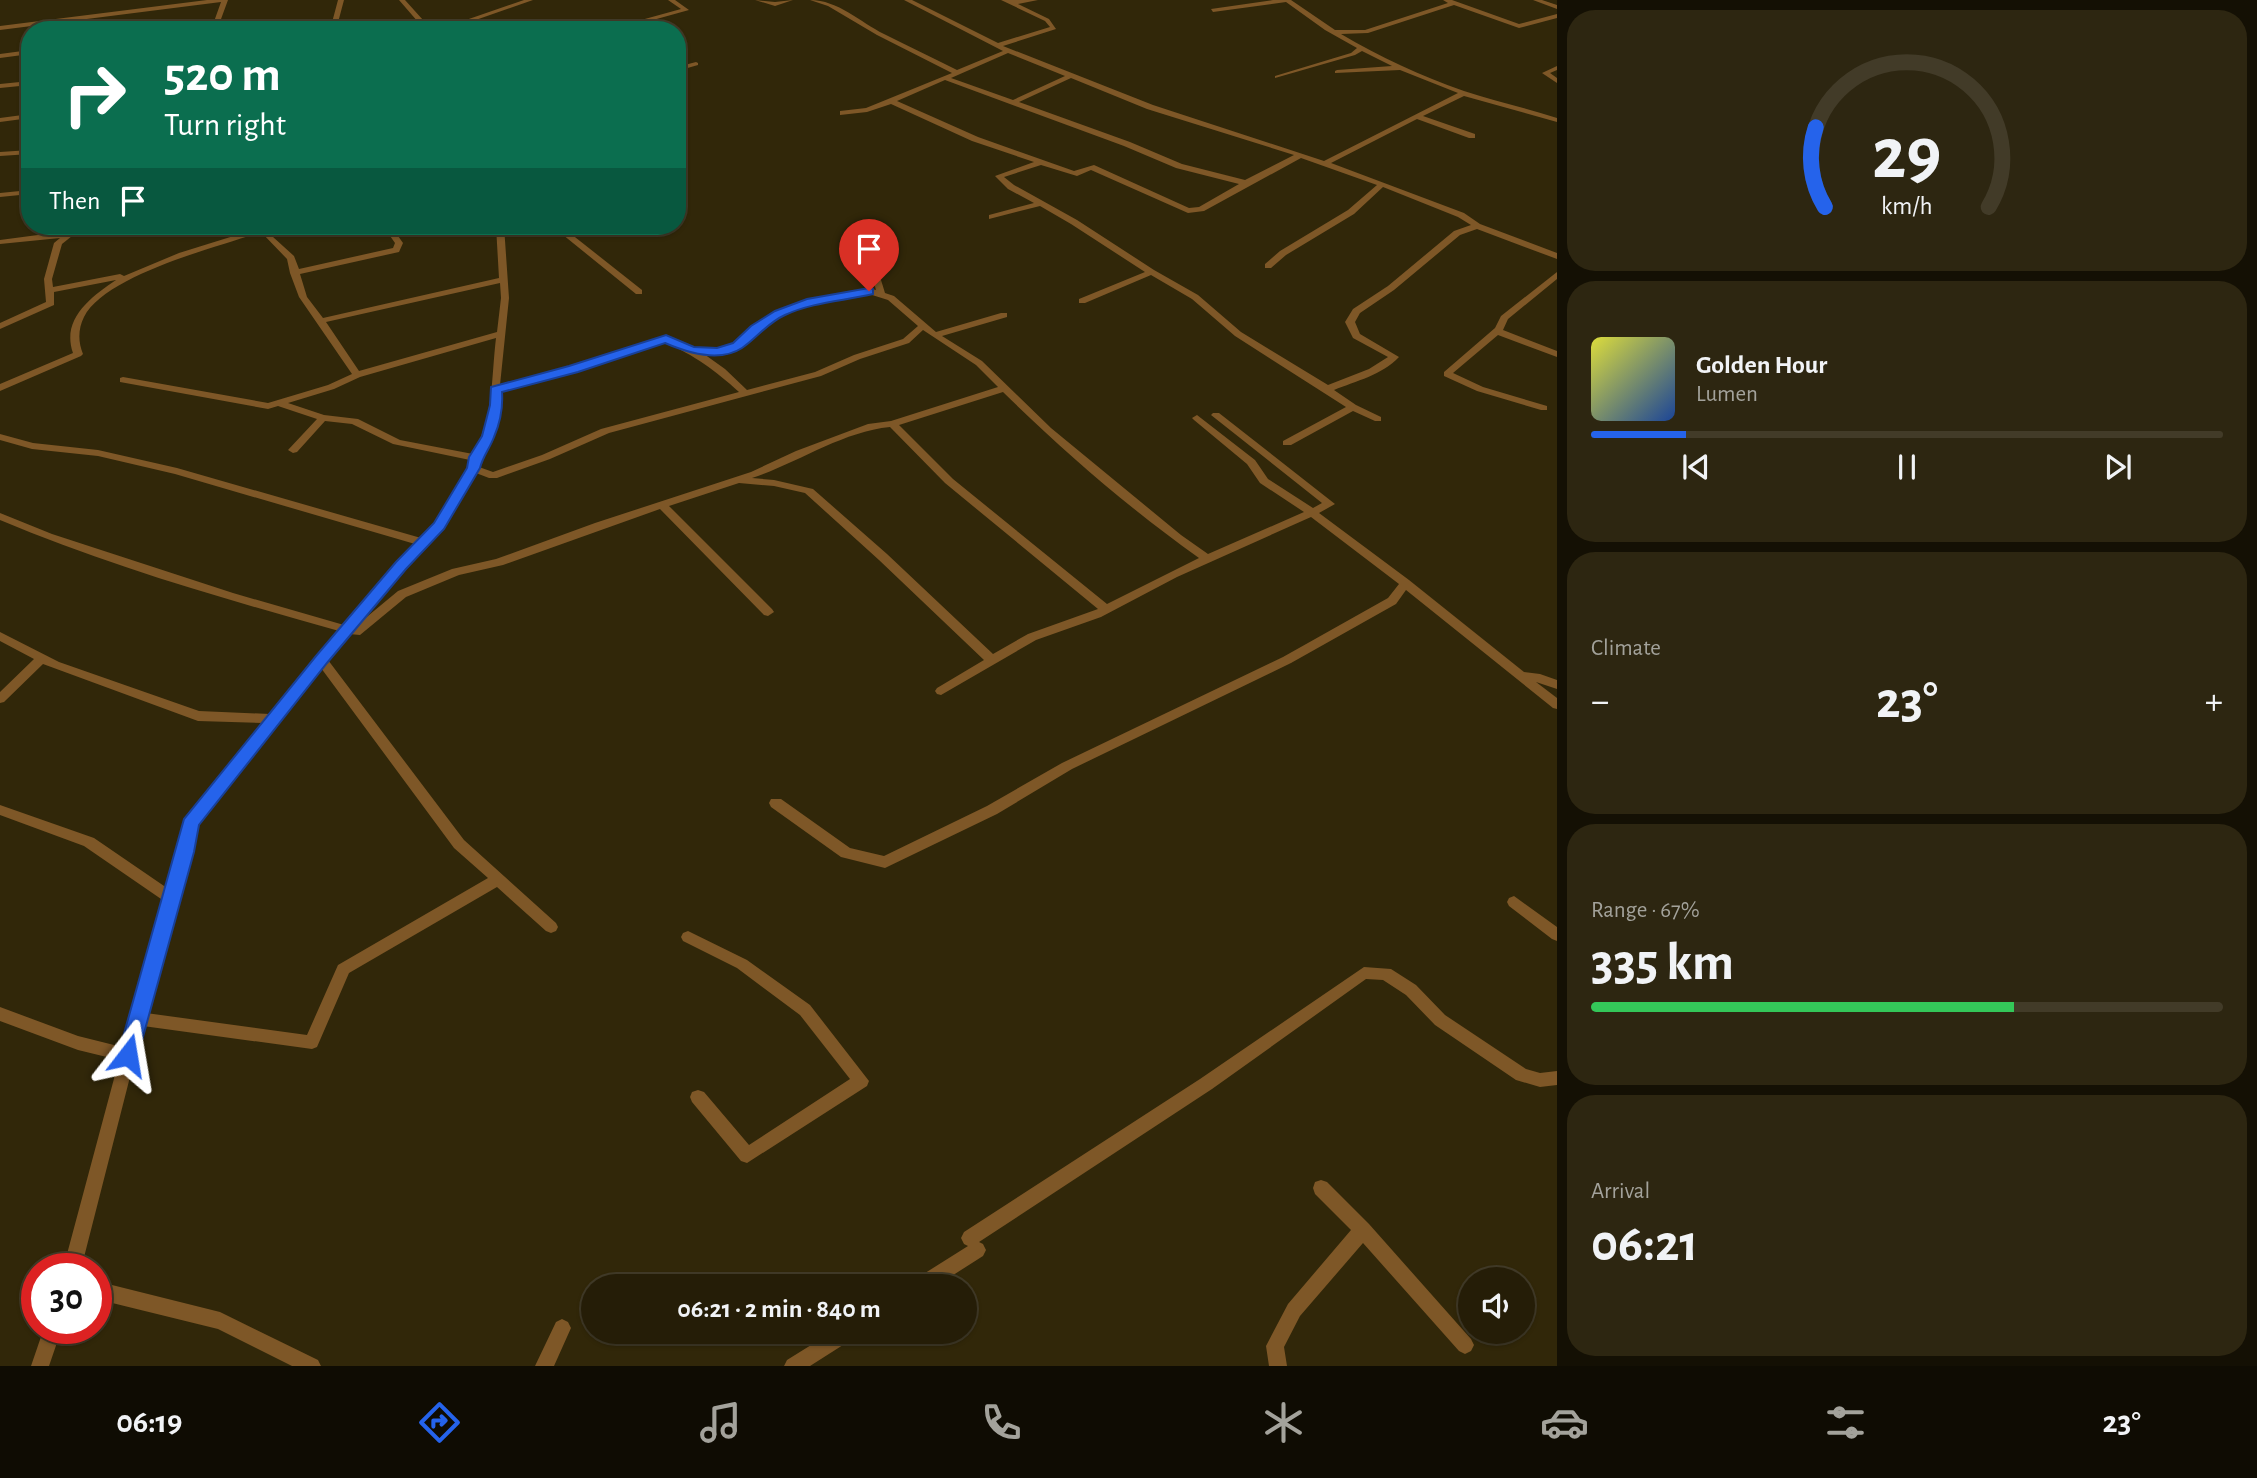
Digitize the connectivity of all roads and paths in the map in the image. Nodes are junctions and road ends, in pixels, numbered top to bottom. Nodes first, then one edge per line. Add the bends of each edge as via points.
1 (115, 0) edge
2 (223, 0) edge
3 (341, 0) edge
4 (402, 0) edge
5 (530, 0) edge
6 (671, 0) edge
7 (758, 0) edge
8 (790, 0) edge
9 (813, 0) edge
10 (907, 0) edge
11 (1035, 0) edge
12 (1287, 0) edge
13 (1536, 0) edge
14 (1006, 1) edge
15 (1450, 1) edge
16 (1557, 7) edge
17 (1213, 9) dead end
18 (117, 12) junction
19 (1557, 16) edge
20 (51, 21) edge
21 (217, 21) edge
22 (335, 21) edge
23 (421, 21) edge
24 (463, 21) edge
25 (643, 21) edge
26 (21, 25) edge
27 (0, 28) edge
28 (1336, 32) junction
29 (999, 45) junction
30 (1362, 48) junction
31 (1008, 51) junction
32 (21, 54) edge
33 (0, 57) edge
34 (695, 64) dead end
35 (686, 66) edge
36 (1400, 68) junction
37 (1557, 68) edge
38 (956, 72) junction
39 (1338, 72) dead end
40 (1070, 76) junction
41 (1277, 77) dead end
42 (945, 78) junction
43 (1557, 81) edge
44 (21, 84) edge
45 (0, 86) edge
46 (1464, 93) junction
47 (891, 101) junction
48 (1012, 103) junction
49 (844, 113) dead end
50 (21, 117) edge
51 (1418, 117) junction
52 (0, 120) edge
53 (1557, 120) edge
54 (1472, 136) dead end
55 (21, 153) edge
56 (0, 154) edge
57 (1301, 155) junction
58 (1042, 162) junction
59 (1325, 163) junction
60 (1246, 183) junction
61 (1382, 184) junction
62 (21, 193) edge
63 (0, 195) edge
64 (1039, 204) junction
65 (992, 217) dead end
66 (1477, 226) junction
67 (67, 235) edge
68 (245, 235) edge
69 (271, 235) edge
70 (393, 235) edge
71 (501, 235) edge
72 (567, 235) edge
73 (57, 239) junction
74 (0, 242) edge
75 (1557, 256) edge
76 (1268, 266) dead end
77 (1151, 272) junction
78 (294, 273) junction
79 (869, 275) dead end
80 (1557, 275) edge
81 (127, 276) junction
82 (502, 280) junction
83 (48, 291) junction
84 (639, 292) dead end
85 (881, 294) junction
86 (1082, 301) dead end
87 (1004, 314) dead end
88 (321, 321) junction
89 (0, 326) edge
90 (923, 326) junction
91 (1496, 331) junction
92 (502, 333) junction
93 (934, 335) junction
94 (692, 351) junction
95 (1557, 354) edge
96 (357, 375) junction
97 (123, 380) dead end
98 (0, 388) edge
99 (495, 389) junction
100 (1003, 389) junction
101 (1327, 390) junction
102 (745, 393) junction
103 (282, 404) junction
104 (1353, 407) junction
105 (1544, 408) dead end
106 (1216, 415) dead end
107 (323, 418) junction
108 (1197, 418) dead end
109 (1378, 419) dead end
110 (892, 424) junction
111 (0, 437) edge
112 (1287, 443) dead end
113 (293, 450) dead end
114 (475, 463) junction
115 (735, 480) junction
116 (660, 504) junction
117 (1312, 512) junction
118 (0, 516) edge
119 (422, 542) junction
120 (1208, 559) junction
121 (395, 575) junction
122 (1405, 583) junction
123 (402, 594) junction
124 (1106, 609) junction
125 (768, 612) dead end
126 (348, 631) junction
127 (0, 636) edge
128 (41, 659) junction
129 (991, 659) junction
130 (321, 660) junction
131 (1519, 676) junction
132 (1557, 685) edge
133 (941, 691) dead end
134 (0, 699) edge
135 (1557, 705) edge
136 (273, 719) junction
137 (776, 803) dead end
138 (0, 810) edge
139 (498, 879) junction
140 (172, 899) junction
141 (1514, 902) dead end
142 (551, 928) dead end
143 (1557, 935) edge
144 (688, 937) dead end
145 (0, 1014) edge
146 (137, 1019) junction
147 (128, 1055) junction
148 (1557, 1078) edge
149 (698, 1097) dead end
150 (1321, 1188) dead end
151 (1363, 1230) junction
152 (76, 1253) edge
153 (935, 1274) edge
154 (112, 1294) edge
155 (562, 1328) dead end
156 (48, 1344) edge
157 (829, 1344) edge
158 (1465, 1345) dead end
159 (40, 1366) edge
160 (312, 1366) edge
161 (544, 1366) edge
162 (793, 1366) edge
163 (1278, 1366) edge

1 - 18 street
2 - 18 street
2 - 21 street
3 - 22 street
4 - 23 street
5 - 24 street
6 - 25 street via 685,10
7 - 8 street via 775,5
9 - 38 street
10 - 29 street
11 - 14 street
12 - 17 street
12 - 28 street
13 - 16 street
14 - 29 street via 1047,20 1054,28
15 - 19 street via 1519,26
15 - 28 street via 1366,32
18 - 20 street
26 - 27 street
28 - 30 street
29 - 31 street
30 - 36 street
30 - 41 street
31 - 38 street
31 - 40 street
32 - 33 street
34 - 35 street
36 - 39 street
36 - 46 street
37 - 43 street via 1545,73
38 - 42 street
40 - 48 street
40 - 57 street
42 - 47 street
42 - 48 street
44 - 45 street
46 - 51 street
46 - 53 street
47 - 49 street
47 - 58 street via 975,139
48 - 60 street via 1179,166
50 - 52 street
51 - 54 street
51 - 59 street
55 - 56 street
57 - 59 street
57 - 60 street
58 - 60 street via 1075,173 1091,167 1188,211 1201,209
58 - 64 street via 999,176
59 - 61 street
61 - 66 street via 1461,215
61 - 76 street via 1351,212
62 - 63 street
64 - 65 street
64 - 77 street
66 - 75 street
66 - 101 street via 1457,233 1391,288 1356,310 1350,322 1356,337 1394,357 1386,366
67 - 73 street
68 - 81 street
69 - 78 street via 291,258
70 - 78 street via 399,243 396,250
71 - 82 street
72 - 84 street
73 - 74 street
73 - 83 street
77 - 86 street
77 - 101 street via 1195,297 1238,334
78 - 88 street via 303,297
79 - 85 street via 878,282
80 - 91 street via 1504,318
81 - 83 street
81 - 98 street via 82,314 74,336 78,354
82 - 88 street
82 - 92 street
83 - 89 street via 51,303
85 - 90 street
85 - 94 street via 869,291 807,303 779,313 737,346 718,352
87 - 93 street
88 - 96 street
90 - 93 street
90 - 102 street via 906,341 818,374
91 - 95 street
91 - 105 street via 1447,374
92 - 96 street
92 - 99 street
93 - 100 street via 979,363
94 - 99 street via 666,339
94 - 102 street
96 - 103 street
97 - 103 street via 268,406
99 - 114 street via 488,436
100 - 110 street
100 - 120 street
101 - 104 street
102 - 114 street via 606,431 493,476
103 - 107 street
104 - 109 street
104 - 112 street
106 - 117 street via 1330,504
107 - 113 street
107 - 114 street via 354,421 397,442
108 - 117 street via 1251,462 1264,481
110 - 115 street via 872,426
110 - 124 street via 950,481
111 - 119 street via 177,471
114 - 119 street via 439,526
115 - 116 street
115 - 129 street via 809,491
116 - 123 street
116 - 125 street
117 - 120 street
117 - 122 street
118 - 126 street via 229,596
119 - 121 street
120 - 124 street
121 - 123 street
121 - 126 street
122 - 131 street
122 - 137 street via 1392,601 1287,660 1067,766 992,810 885,862 846,853
123 - 126 street via 356,632
124 - 129 street via 1032,637
126 - 130 street
127 - 128 street
128 - 134 street
128 - 136 street via 198,716
129 - 133 street
130 - 136 street
130 - 139 street via 459,844
131 - 132 street
131 - 135 street
136 - 140 street via 190,823
138 - 140 street via 89,842
139 - 142 street
139 - 146 street via 344,969 312,1042
140 - 146 street
141 - 143 street
144 - 149 street via 742,964 805,1010 861,1081 747,1155
145 - 147 street via 78,1043
146 - 147 street
147 - 152 street
148 - 153 street via 1522,1075 1440,1020 1411,990 1386,974 1364,972
150 - 151 street
151 - 158 street
151 - 163 street via 1294,1310 1275,1346
154 - 160 street via 220,1321
155 - 161 street
156 - 159 street
157 - 162 street

